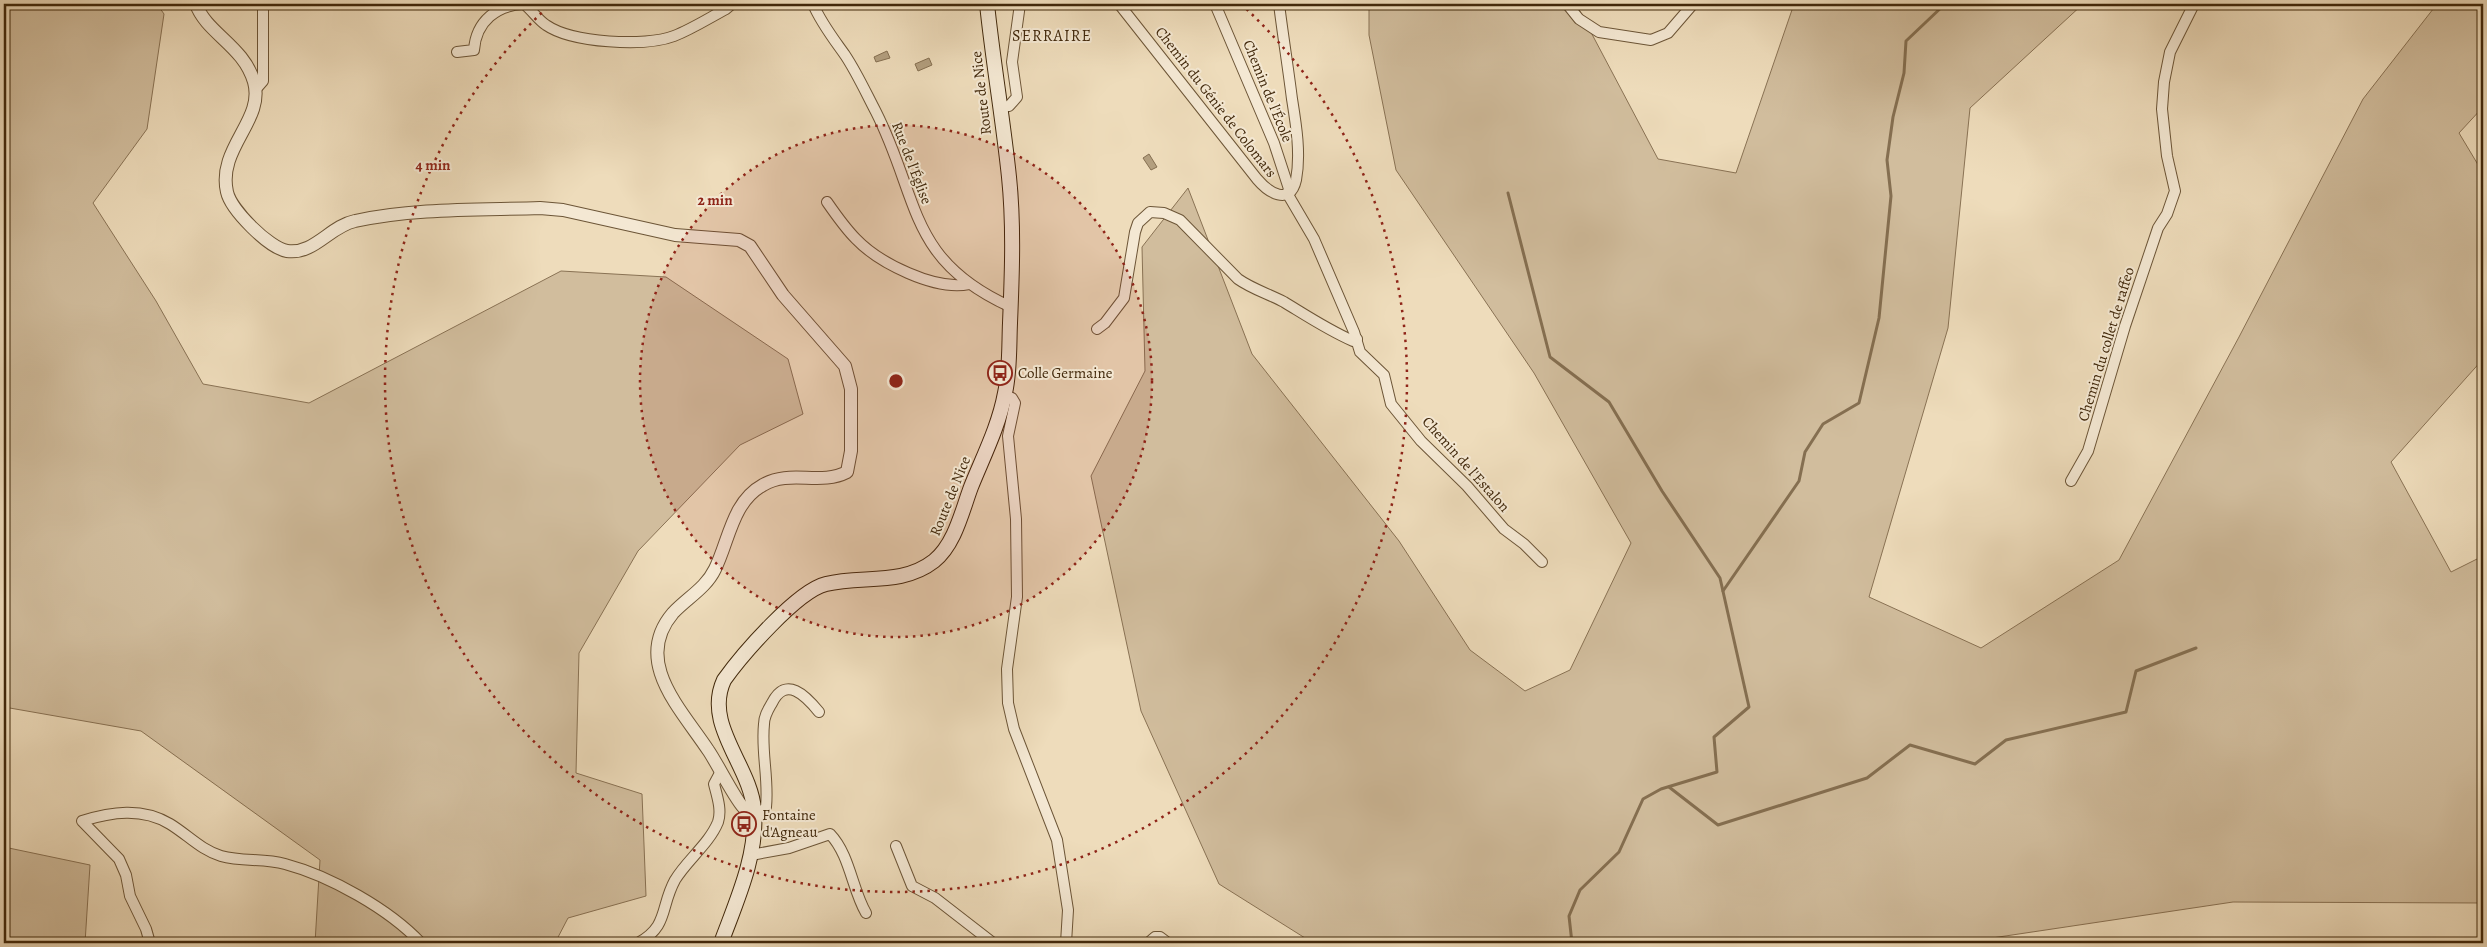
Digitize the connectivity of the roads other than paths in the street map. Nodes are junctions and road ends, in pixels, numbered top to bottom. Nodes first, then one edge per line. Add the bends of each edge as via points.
1 (196, 4) edge
2 (263, 4) edge
3 (732, 4) edge
4 (813, 4) edge
5 (988, 4) edge
6 (1020, 4) edge
7 (1119, 4) edge
8 (1215, 4) edge
9 (1279, 4) edge
10 (1567, 4) edge
11 (1693, 4) edge
12 (2194, 4) edge
13 (457, 52) dead end
14 (256, 89) junction
15 (999, 107) junction
16 (1288, 192) junction
17 (827, 202) dead end
18 (969, 284) junction
19 (1011, 307) junction
20 (1097, 329) dead end
21 (1357, 339) junction
22 (1005, 395) junction
23 (2071, 481) dead end
24 (1542, 562) dead end
25 (819, 712) dead end
26 (721, 771) junction
27 (755, 815) junction
28 (896, 846) dead end
29 (751, 855) junction
30 (866, 914) dead end
31 (150, 943) edge
32 (421, 943) edge
33 (638, 943) edge
34 (721, 943) edge
35 (993, 943) edge
36 (1066, 943) edge
37 (1148, 943) edge
38 (1168, 943) edge

1 - 14 street via 204,17 243,57
2 - 14 street via 263,81
3 - 13 street via 674,36 632,42 579,37 547,26 524,4 510,4 491,14 479,29 474,50
4 - 18 street, Rue de l'Église via 882,124 924,233 933,249
5 - 15 main road, Route de Nice
6 - 15 street via 1012,62 1017,97 1009,106
7 - 16 street, Chemin du Génie de Colomars via 1264,187 1276,195
8 - 16 street, Chemin de l'École via 1274,143
9 - 16 street, Chemin du Génie de Colomars via 1297,149 1296,178
10 - 11 street via 1579,19 1599,32 1652,40 1668,34
12 - 23 street, Chemin du collet de raffeo via 2170,52 2164,82 2162,109 2175,191 2158,228 2137,290 2088,451
14 - 26 street via 254,108 227,165 226,191 236,212 278,248 299,251 309,248 341,226 374,217 525,209 563,210 666,233 739,240 750,246 783,295 845,366 850,389 851,451 847,472 828,478 792,476 761,486 734,518 715,570 706,583 679,607 661,632 658,662 661,677
15 - 19 main road, Route de Nice via 1010,197
16 - 21 street, Chemin de l'Estalon via 1314,240
17 - 18 street via 857,240 888,263 941,284
18 - 19 street, Rue de l'Église
19 - 22 main road, Route de Nice
20 - 21 street via 1124,298 1135,232 1138,223 1150,212 1164,213 1180,220 1246,284 1339,335 1352,341
21 - 24 street, Chemin de l'Estalon via 1360,352 1384,374 1391,404 1421,441 1461,480 1504,530
22 - 27 main road, Route de Nice via 966,503 939,557 906,575 825,584 808,592 789,607 724,680 718,694 720,718 750,788
22 - 36 street via 1015,403 1008,436 1016,519 1017,597 1007,669 1008,703 1014,729 1057,840 1068,910
25 - 27 street via 808,698 797,691 785,690 776,695 764,723 766,807
26 - 27 street via 740,804
26 - 33 street via 714,784 719,808 714,830 674,882 660,925 652,935
27 - 29 main road, Route de Nice
28 - 35 street via 912,886 935,898
29 - 30 street via 788,848 830,834 836,840
29 - 34 main road, Route de Nice
31 - 32 street via 119,859 82,821 123,811 146,815 169,823 201,848 220,856 284,863 304,870 391,917
37 - 38 street via 1155,937

